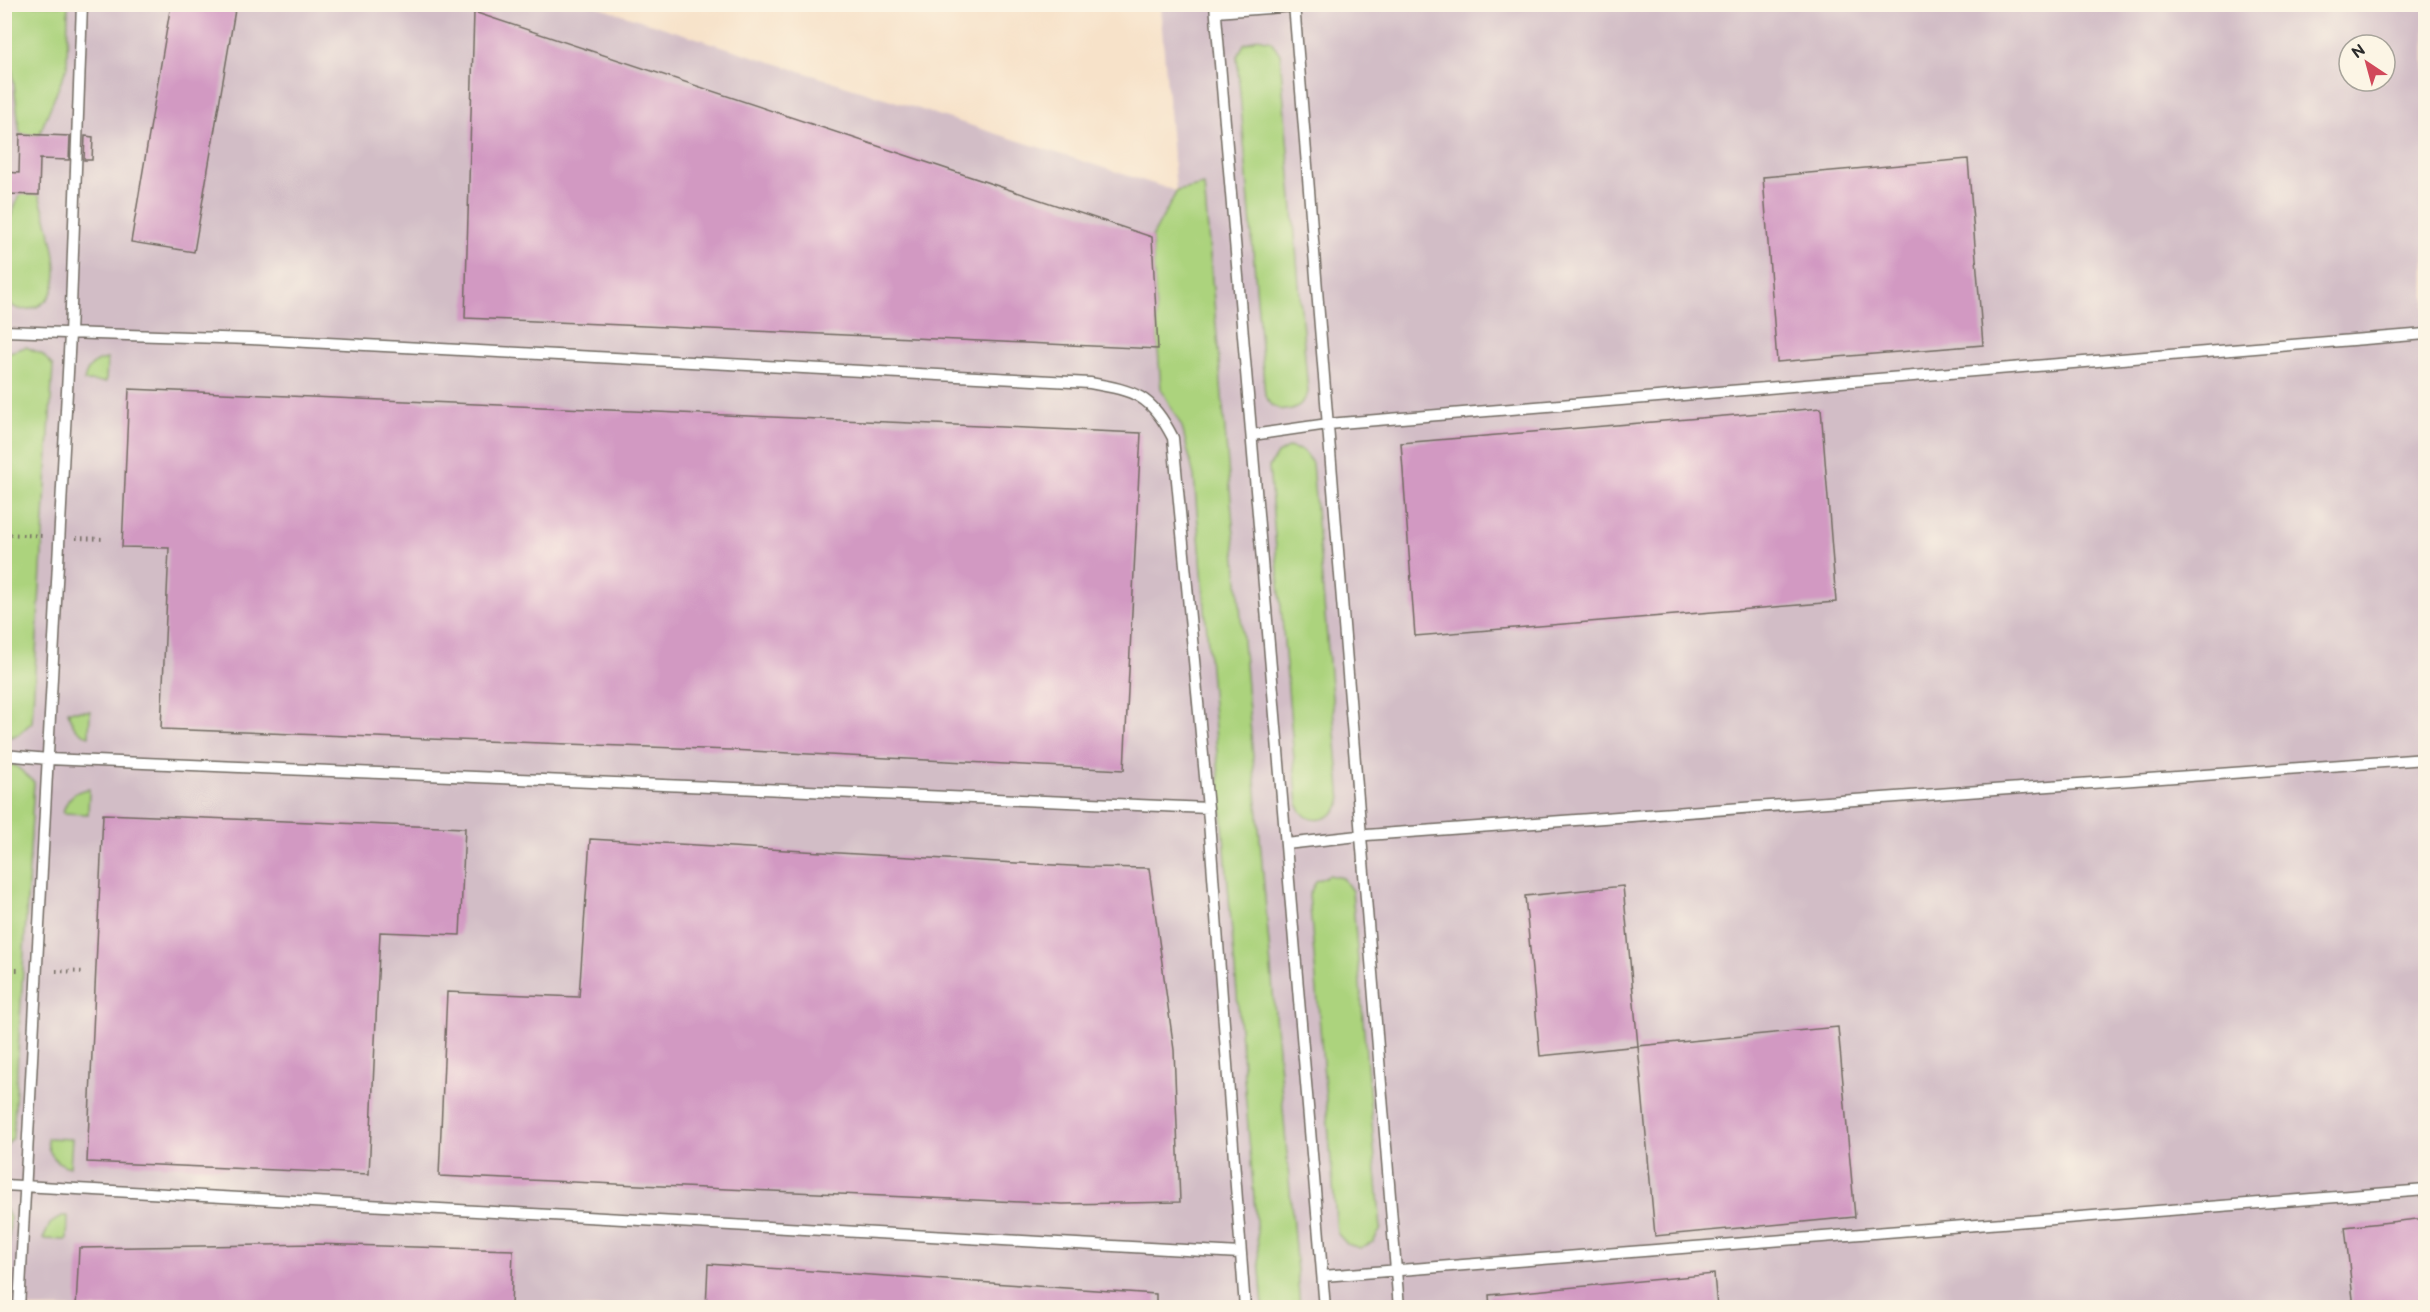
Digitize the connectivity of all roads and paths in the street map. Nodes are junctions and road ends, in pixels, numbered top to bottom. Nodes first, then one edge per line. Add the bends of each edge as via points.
1 (82, 4) edge
2 (1321, 4) edge
3 (1294, 6) edge
4 (1215, 8) edge
5 (4, 331) edge
6 (70, 334) junction
7 (2426, 334) edge
8 (1328, 424) junction
9 (1252, 435) junction
10 (4, 534) edge
11 (43, 536) dead end
12 (76, 538) dead end
13 (105, 539) dead end
14 (4, 755) edge
15 (48, 759) junction
16 (2426, 759) edge
17 (1208, 808) junction
18 (1361, 836) junction
19 (1286, 844) junction
20 (4, 970) edge
21 (23, 970) dead end
22 (56, 971) dead end
23 (86, 972) dead end
24 (4, 1185) edge
25 (25, 1186) junction
26 (2426, 1190) edge
27 (1240, 1253) junction
28 (1396, 1272) junction
29 (1323, 1276) junction
30 (19, 1308) edge
31 (1245, 1308) edge
32 (1325, 1308) edge
33 (1399, 1308) edge

1 - 6 lane
2 - 3 lane
3 - 4 lane
3 - 8 lane
4 - 9 lane
5 - 6 lane
6 - 15 lane
6 - 17 lane via 251,339 1090,383 1120,388 1145,398 1162,416 1173,438
7 - 8 lane
8 - 9 lane
8 - 18 lane
9 - 19 lane
10 - 11 path
12 - 13 path
14 - 15 lane
15 - 17 lane
15 - 25 lane
16 - 18 lane
17 - 27 lane
18 - 19 lane
18 - 28 lane
19 - 29 lane
20 - 21 path
22 - 23 path
24 - 25 lane
25 - 27 lane
25 - 30 lane
26 - 28 lane
27 - 31 lane
28 - 29 lane
28 - 33 lane
29 - 32 lane

